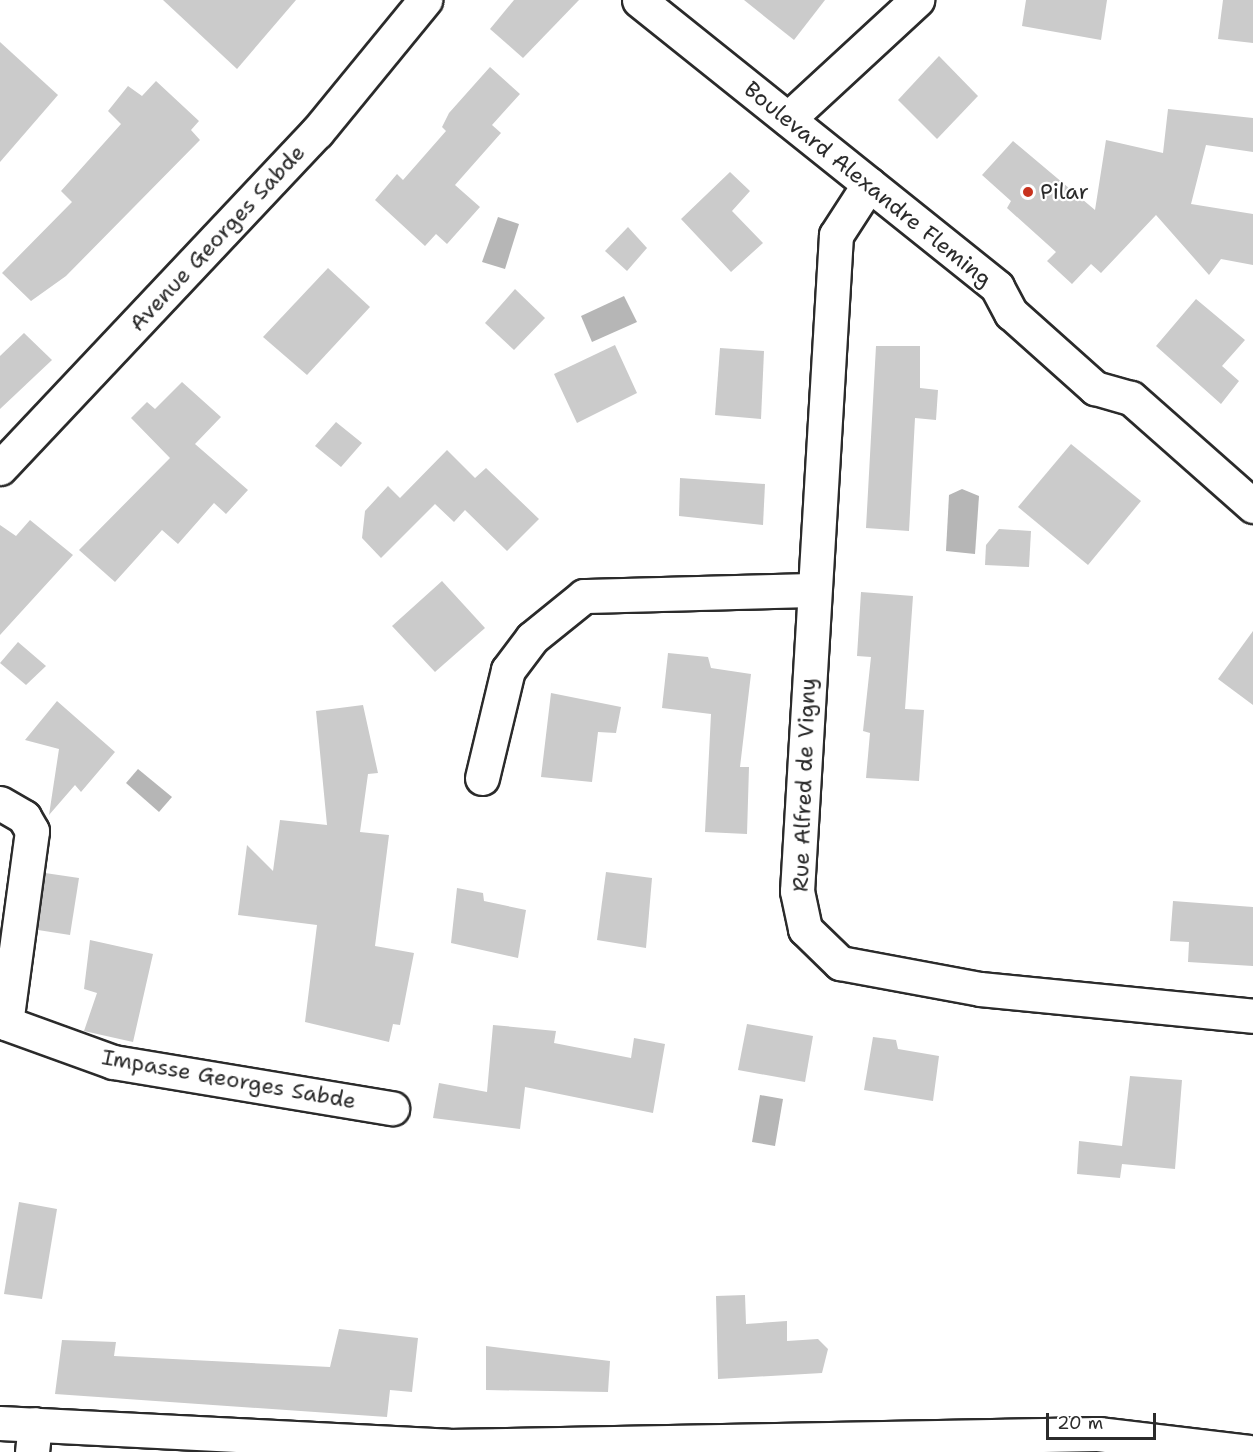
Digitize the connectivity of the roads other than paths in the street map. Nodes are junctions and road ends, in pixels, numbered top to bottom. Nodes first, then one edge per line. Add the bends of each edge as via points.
1 (425, 0) edge
2 (639, 0) edge
3 (917, 0) edge
4 (788, 119) junction
5 (869, 184) junction
6 (0, 468) edge
7 (1253, 506) edge
8 (813, 590) junction
9 (482, 778) dead end
10 (0, 803) edge
11 (1253, 1016) edge
12 (3, 1022) edge
13 (392, 1108) dead end
14 (0, 1423) edge
15 (34, 1438) edge
16 (1249, 1452) edge

1 - 6 street, Avenue Georges Sabde via 317,132
2 - 4 street, Boulevard Alexandre Fleming
3 - 4 street
4 - 5 street, Boulevard Alexandre Fleming
5 - 7 street, Boulevard Alexandre Fleming via 997,287 1011,313 1095,388 1131,398
5 - 8 street, Rue Alfred de Vigny via 836,235
8 - 9 street via 584,596 532,638 508,670
8 - 11 street, Rue Alfred de Vigny via 797,891 805,929 840,963 980,989
10 - 12 street via 24,818 32,831
12 - 13 street, Impasse Georges Sabde via 113,1062
14 - 15 street
15 - 16 street via 448,1446 1098,1434

